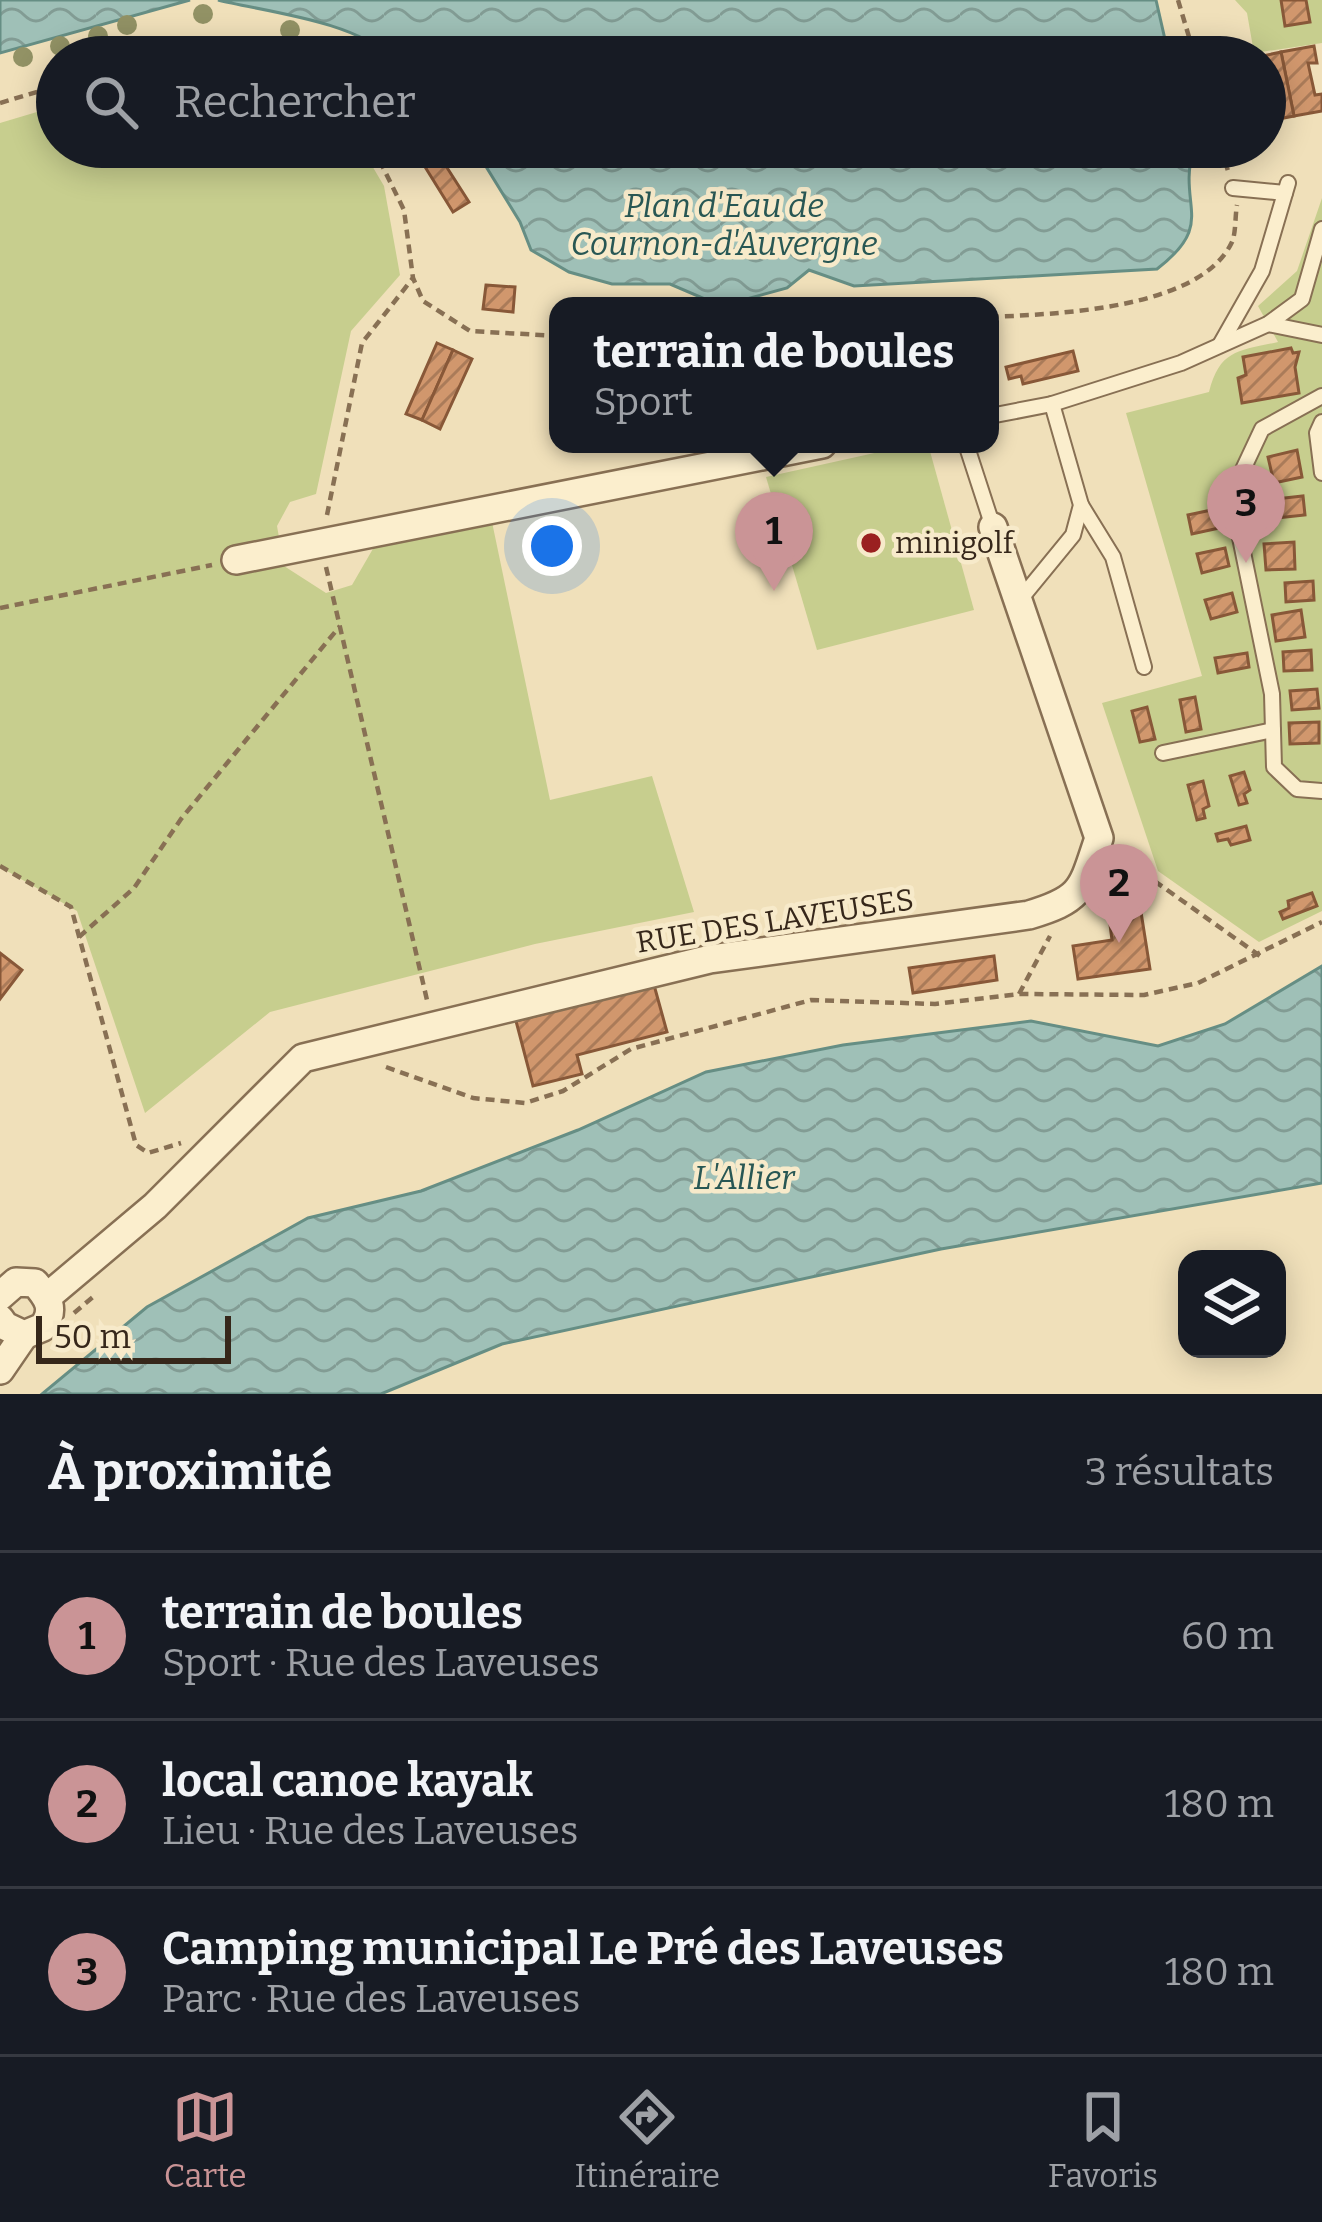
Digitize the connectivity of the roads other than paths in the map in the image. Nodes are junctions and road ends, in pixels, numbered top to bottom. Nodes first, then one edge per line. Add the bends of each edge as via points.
1 (1233, 188) road end
2 (1322, 229) edge
3 (1268, 324) junction
4 (1322, 334) edge
5 (1220, 345) junction
6 (1322, 396) edge
7 (1052, 404) junction
8 (999, 414) edge
9 (1322, 422) edge
10 (777, 453) edge
11 (969, 453) edge
12 (1322, 473) edge
13 (1081, 506) junction
14 (993, 527) joint
15 (236, 560) road end
16 (1018, 602) junction
17 (1144, 668) dead end
18 (1273, 730) junction
19 (1163, 753) dead end
20 (1322, 791) edge
21 (0, 1296) edge
22 (47, 1297) junction
23 (12, 1327) edge
24 (0, 1370) edge

1 - 5 lane via 1286,188 1262,271
2 - 3 lane via 1302,299
3 - 4 lane
3 - 5 lane
5 - 7 lane
6 - 18 lane via 1262,429 1239,478 1238,523
7 - 8 lane
7 - 13 lane
9 - 12 lane
10 - 15 street
11 - 14 lane
13 - 16 lane via 1072,536
13 - 17 lane via 1114,557
14 - 16 street
16 - 22 street, RUE DES LAVEUSES via 1100,838 1083,887 1060,906 710,959 303,1058 155,1206
18 - 19 lane
18 - 20 lane via 1274,767 1297,790
21 - 22 street via 25,1281
22 - 23 street, RUE DES LAVEUSES via 49,1318 35,1332
23 - 24 street

